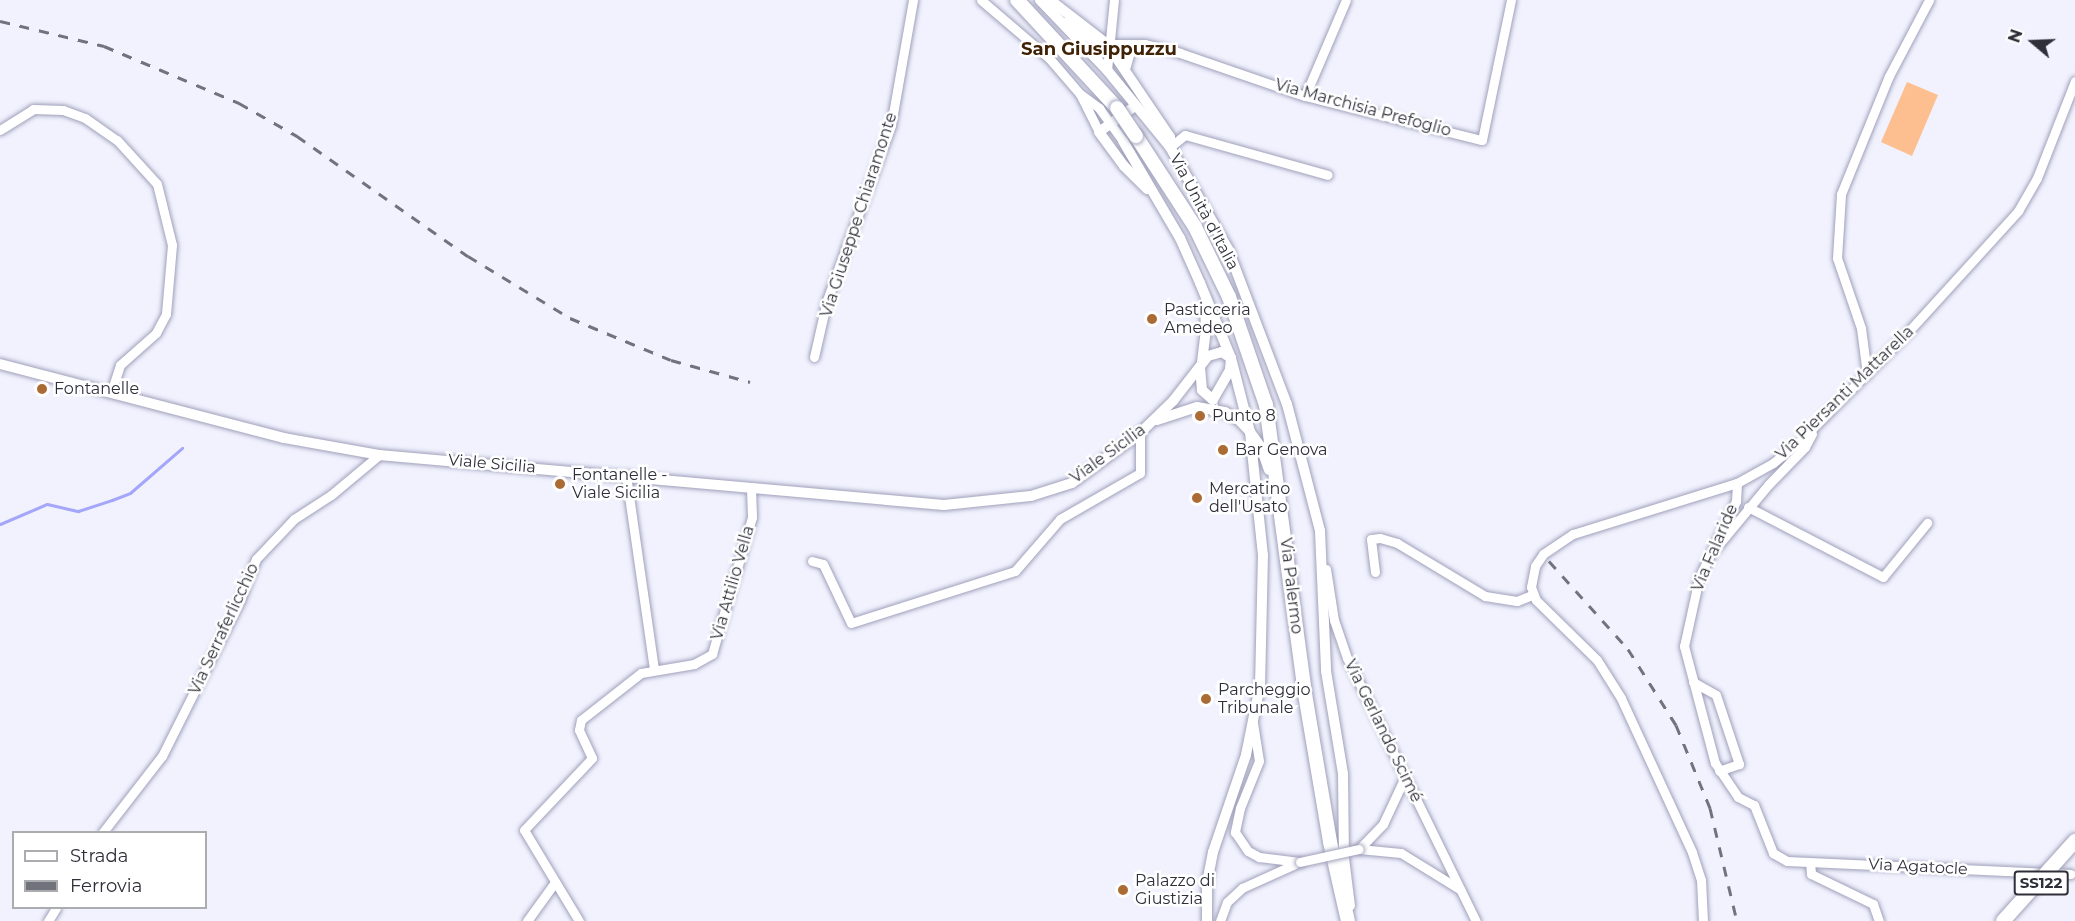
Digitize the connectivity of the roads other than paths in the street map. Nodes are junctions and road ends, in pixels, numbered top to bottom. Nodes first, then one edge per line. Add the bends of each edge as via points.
1 (913, 0) edge
2 (981, 0) edge
3 (1017, 0) edge
4 (1040, 0) edge
5 (1050, 0) edge
6 (1114, 0) edge
7 (1346, 0) edge
8 (1511, 0) edge
9 (1929, 0) edge
10 (1058, 17) junction
11 (1107, 44) junction
12 (1132, 45) junction
13 (1125, 69) junction
14 (1107, 70) junction
15 (2075, 81) edge
16 (1080, 94) junction
17 (1305, 96) junction
18 (1135, 106) junction
19 (1152, 119) junction
20 (1110, 124) junction
21 (0, 129) edge
22 (1099, 132) junction
23 (1130, 138) junction
24 (1170, 147) junction
25 (1111, 150) junction
26 (1328, 175) dead end
27 (1152, 192) junction
28 (1951, 285) junction
29 (1201, 288) junction
30 (1959, 293) dead end
31 (814, 357) dead end
32 (1231, 358) junction
33 (0, 364) edge
34 (1201, 366) junction
35 (1867, 374) junction
36 (111, 392) junction
37 (1213, 400) junction
38 (1197, 408) junction
39 (1239, 420) junction
40 (1151, 422) junction
41 (1815, 427) junction
42 (1250, 432) junction
43 (1140, 433) junction
44 (379, 455) junction
45 (626, 475) junction
46 (1737, 483) junction
47 (752, 487) junction
48 (1748, 507) junction
49 (1927, 523) dead end
50 (1320, 531) junction
51 (1708, 555) junction
52 (812, 561) dead end
53 (1375, 572) dead end
54 (1292, 588) junction
55 (1532, 595) junction
56 (654, 669) junction
57 (1693, 682) junction
58 (1305, 694) junction
59 (1253, 723) junction
60 (1719, 771) junction
61 (1405, 777) junction
62 (104, 831) edge
63 (2075, 842) edge
64 (1359, 849) junction
65 (1300, 862) junction
66 (1810, 862) junction
67 (2071, 874) dead end
68 (555, 882) junction
69 (1463, 892) junction
70 (527, 921) edge
71 (579, 921) edge
72 (1207, 921) edge
73 (1220, 921) edge
74 (1338, 921) edge
75 (1350, 921) edge
76 (1476, 921) edge
77 (1703, 921) edge
78 (1879, 921) edge
79 (2003, 921) edge

1 - 31 street, Via Giuseppe Chiaramonte via 891,125 827,300
2 - 16 street via 1049,58
3 - 23 main road, Via Palermo, bridge via 1117,108
4 - 10 street
5 - 11 street, Via Unità d'Italia
6 - 11 street
7 - 17 street
8 - 17 street, Via Marchisia Prefoglio via 1482,140
9 - 35 street via 1889,76 1841,194 1837,258 1861,328
10 - 11 street via 1099,44
10 - 14 street
11 - 12 street, Via Marchisia Prefoglio
11 - 13 street, Via Unità d'Italia
11 - 14 street
12 - 13 street
12 - 17 street, Via Marchisia Prefoglio via 1180,52
13 - 19 street, Via Unità d'Italia
14 - 18 street
15 - 28 street, Via Piersanti Mattarella via 2025,201
16 - 20 street
16 - 22 street
18 - 19 street
18 - 20 street
19 - 23 street
19 - 24 street, Via Unità d'Italia via 1170,137
20 - 22 street
20 - 23 street
21 - 36 street via 33,109 63,110 85,117 117,140 158,184 172,245 166,314 156,333 120,365
22 - 25 street
23 - 25 street
23 - 27 street
23 - 54 main road, Via Palermo via 1194,227 1229,297 1252,358 1275,456
24 - 26 street via 1185,135
24 - 50 street, Via Unità d'Italia via 1228,249 1287,404
25 - 27 street
27 - 29 street via 1180,238
28 - 30 street
28 - 35 street, Via Piersanti Mattarella
29 - 32 street
29 - 34 street via 1206,330
32 - 34 street via 1216,352
32 - 37 street via 1225,384
32 - 42 street
33 - 36 street, Viale Sicilia
34 - 37 street via 1202,390
34 - 40 street, Viale Sicilia
35 - 41 street, Via Piersanti Mattarella
36 - 44 street, Viale Sicilia via 284,438
37 - 38 street
37 - 39 street
38 - 39 street via 1214,409
38 - 40 street
39 - 42 street
40 - 43 street, Viale Sicilia
41 - 46 street, Via Piersanti Mattarella via 1783,456
41 - 48 street via 1806,447
42 - 54 street via 1268,460 1280,543
42 - 59 street via 1265,601 1260,686
43 - 47 street, Viale Sicilia via 1072,483 1031,496 987,503 944,505
43 - 52 street via 1140,473 1060,519 1015,572 851,623 824,564
44 - 45 street, Viale Sicilia
44 - 62 street, Via Serraferlicchio via 331,495 294,519 256,559 240,600 162,756
45 - 47 street, Viale Sicilia
45 - 56 street
46 - 51 street, Via Falaride via 1736,501
46 - 55 street, Via Piersanti Mattarella via 1573,534 1538,560
47 - 56 street, Via Attilio Vella via 752,517 712,654 694,664
48 - 49 street via 1883,577
48 - 51 street
50 - 61 street, Via Gerlando Scimé via 1341,639
50 - 75 street, Via Unità d'Italia via 1326,671 1343,774
51 - 57 street, Via Falaride via 1685,632
53 - 55 street via 1371,539 1380,538 1397,543 1485,596 1517,601
54 - 58 main road, Via Palermo
55 - 77 street via 1597,660 1621,698 1692,852 1701,880
56 - 68 street, Via Attilio Vella via 641,673 581,720 579,730 592,758 524,831
57 - 60 street, Via Falaride
57 - 60 street via 1716,695 1739,764
58 - 74 main road via 1307,759
58 - 75 main road, Via Palermo via 1330,842
59 - 65 street via 1259,761 1235,832 1248,851 1259,857
59 - 72 street via 1212,852
60 - 66 street, Via Falaride via 1738,797 1754,805 1773,853 1786,861
61 - 64 street via 1383,824
61 - 69 street, Via Gerlando Scimé
63 - 79 main road, SS122, bridge
64 - 65 street, bridge
64 - 69 street via 1401,853
65 - 73 street via 1242,888 1227,902
66 - 67 street, Via Agatocle
66 - 78 street via 1810,874 1873,904
68 - 70 street
68 - 71 street, Via Attilio Vella
69 - 76 street, Via Gerlando Scimé

